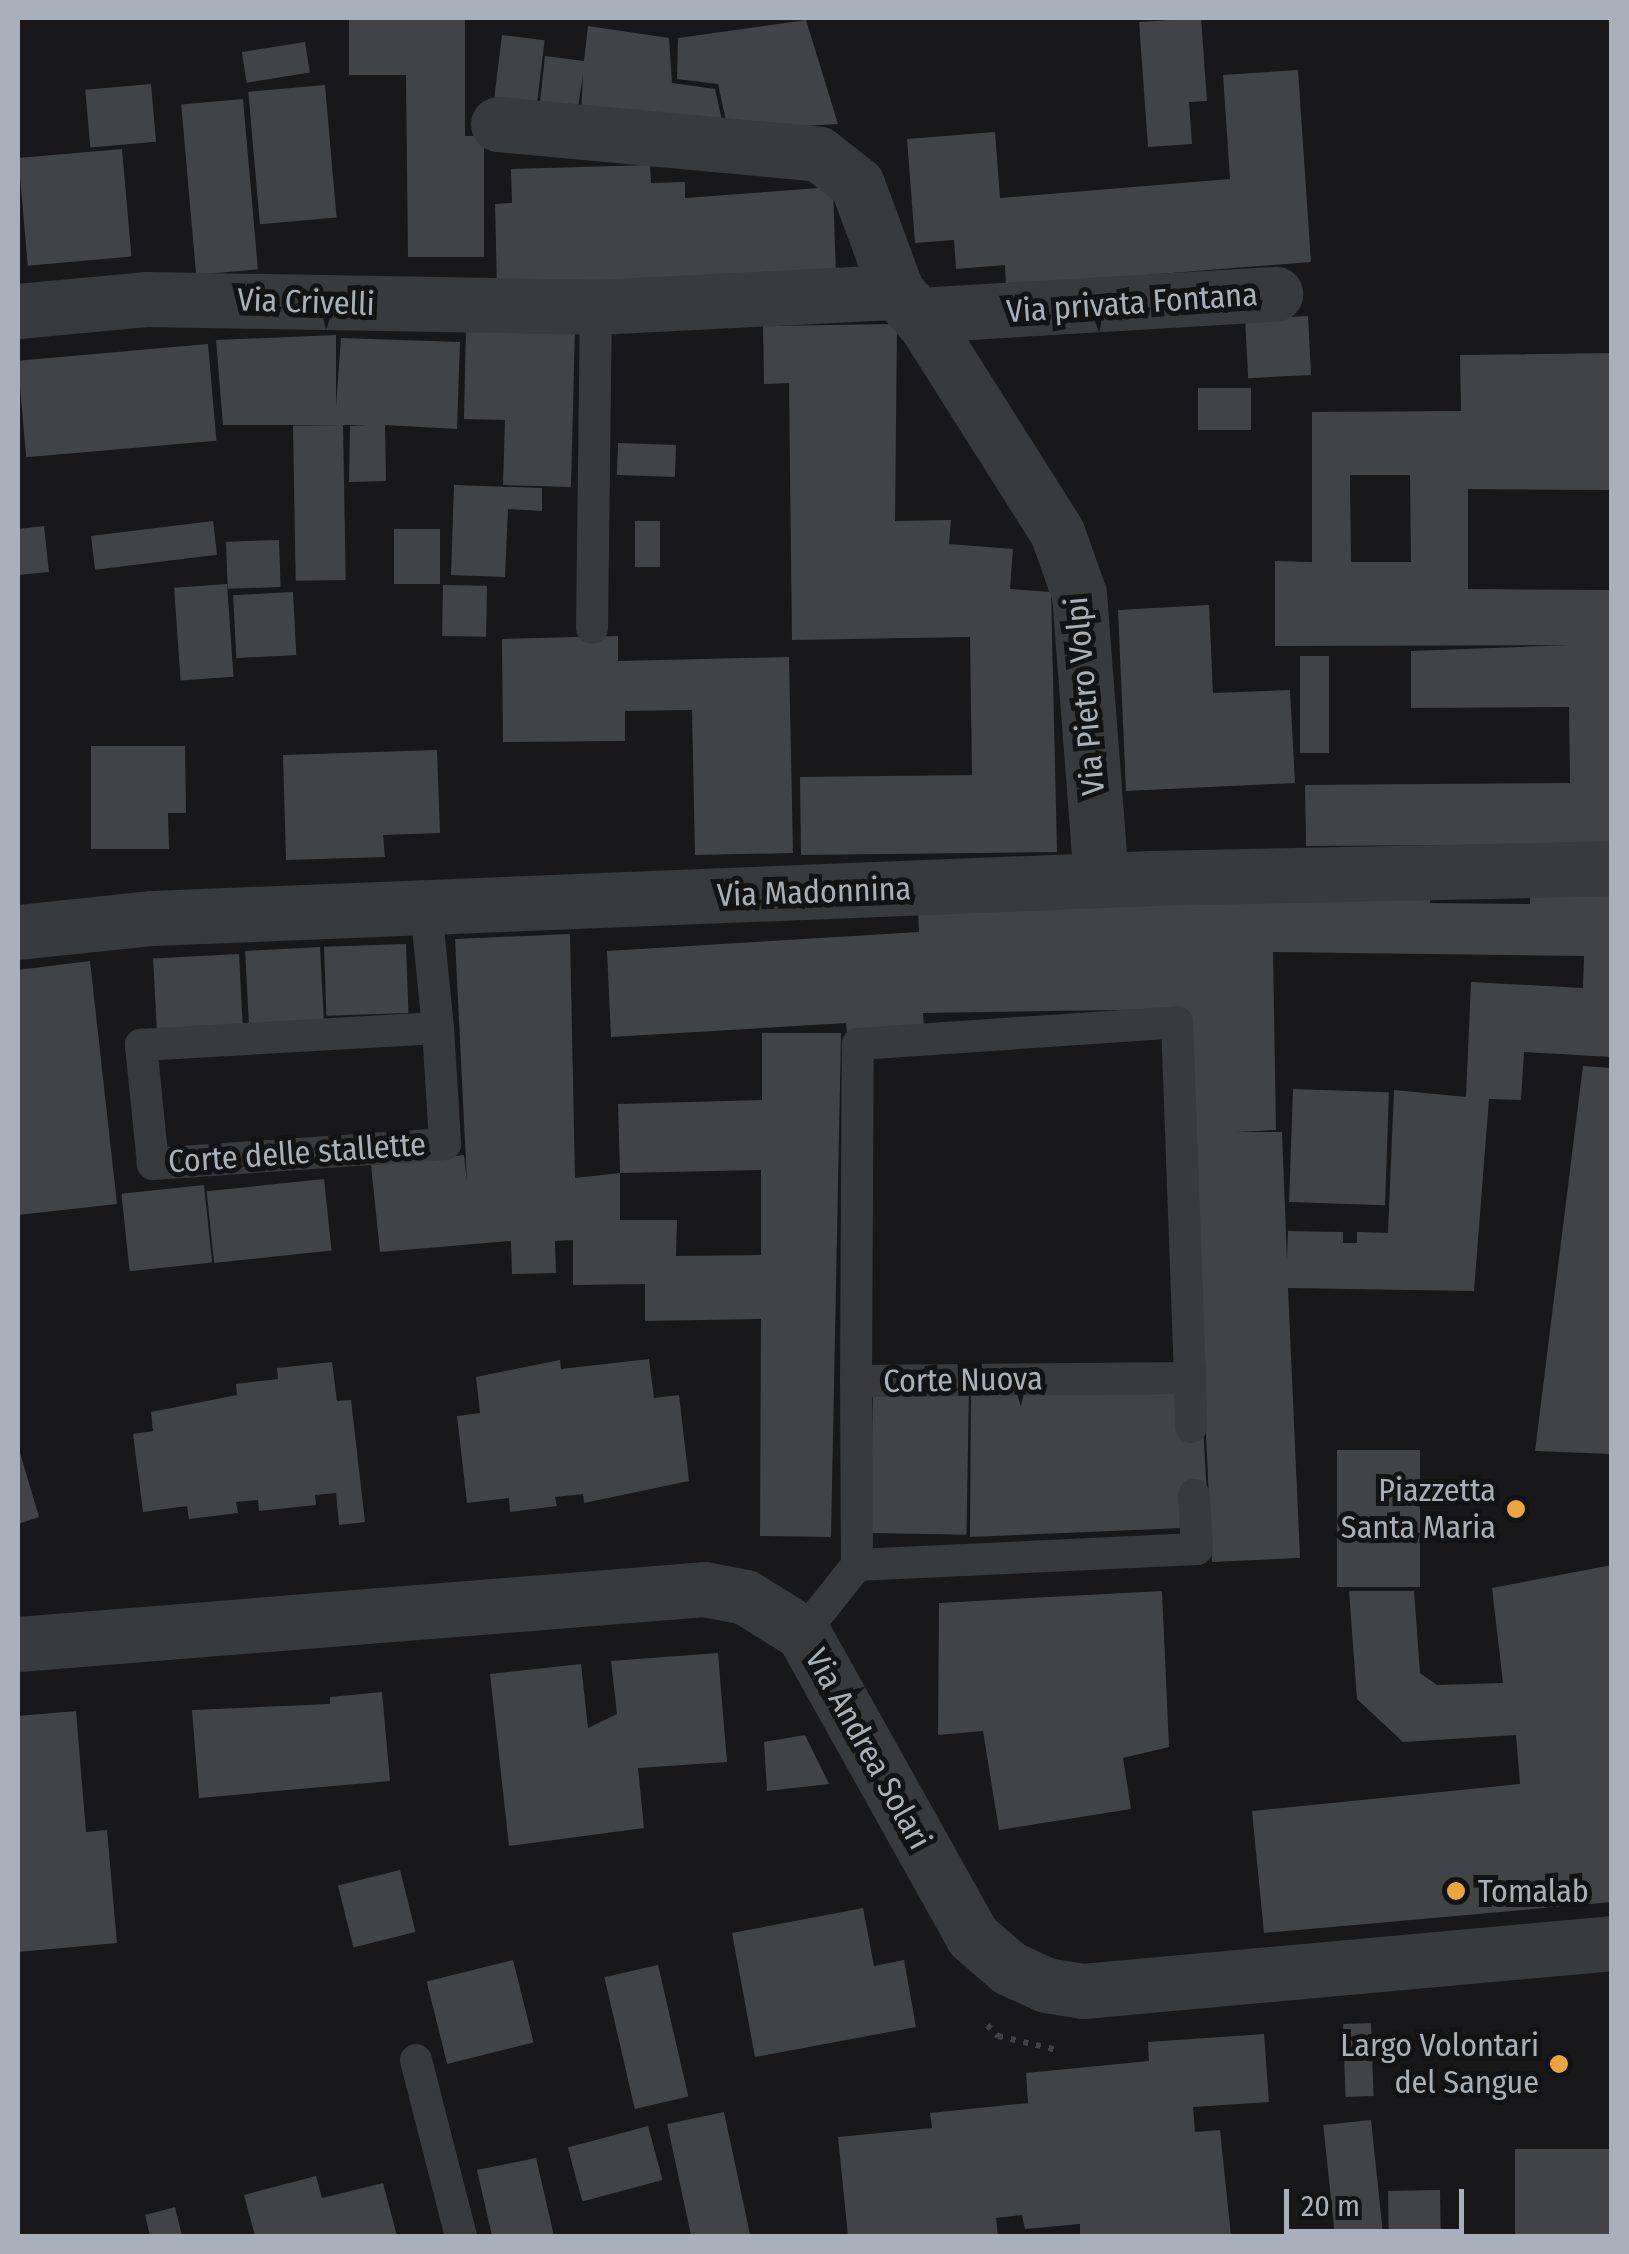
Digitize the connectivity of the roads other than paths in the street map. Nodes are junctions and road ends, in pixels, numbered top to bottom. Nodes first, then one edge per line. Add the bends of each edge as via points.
1 (498, 124) dead end
2 (1275, 294) dead end
3 (908, 303) junction
4 (596, 306) junction
5 (18, 311) edge
6 (592, 628) dead end
7 (1612, 868) edge
8 (1134, 886) junction
9 (426, 908) junction
10 (18, 932) edge
11 (438, 1028) junction
12 (1190, 1378) junction
13 (856, 1381) junction
14 (1192, 1427) dead end
15 (1194, 1496) dead end
16 (857, 1565) junction
17 (802, 1634) junction
18 (18, 1644) edge
19 (1612, 1944) edge
20 (416, 2060) dead end
21 (461, 2236) edge

1 - 3 street, Via Pietro Volpi via 820,154 857,184
2 - 3 street, Via privata Fontana via 988,312
3 - 4 street, Via Crivelli
3 - 8 street, Via Pietro Volpi via 1057,532 1079,594
4 - 5 street, Via Crivelli via 147,299
4 - 6 lane
7 - 8 street, Via Madonnina
8 - 9 street, Via Madonnina
9 - 10 street, Via Madonnina
9 - 11 lane
11 - 11 lane, Corte delle stallette via 140,1045 153,1164 445,1144
12 - 13 lane, Corte Nuova
12 - 13 lane, Corte Nuova via 1177,1022 1152,1017 858,1044
12 - 14 lane
13 - 16 lane
15 - 16 lane via 1196,1548
16 - 17 lane
17 - 18 street, Via Andrea Solari via 745,1597 704,1589
17 - 19 street, Via Andrea Solari via 972,1936 1008,1968 1083,1991
20 - 21 lane

